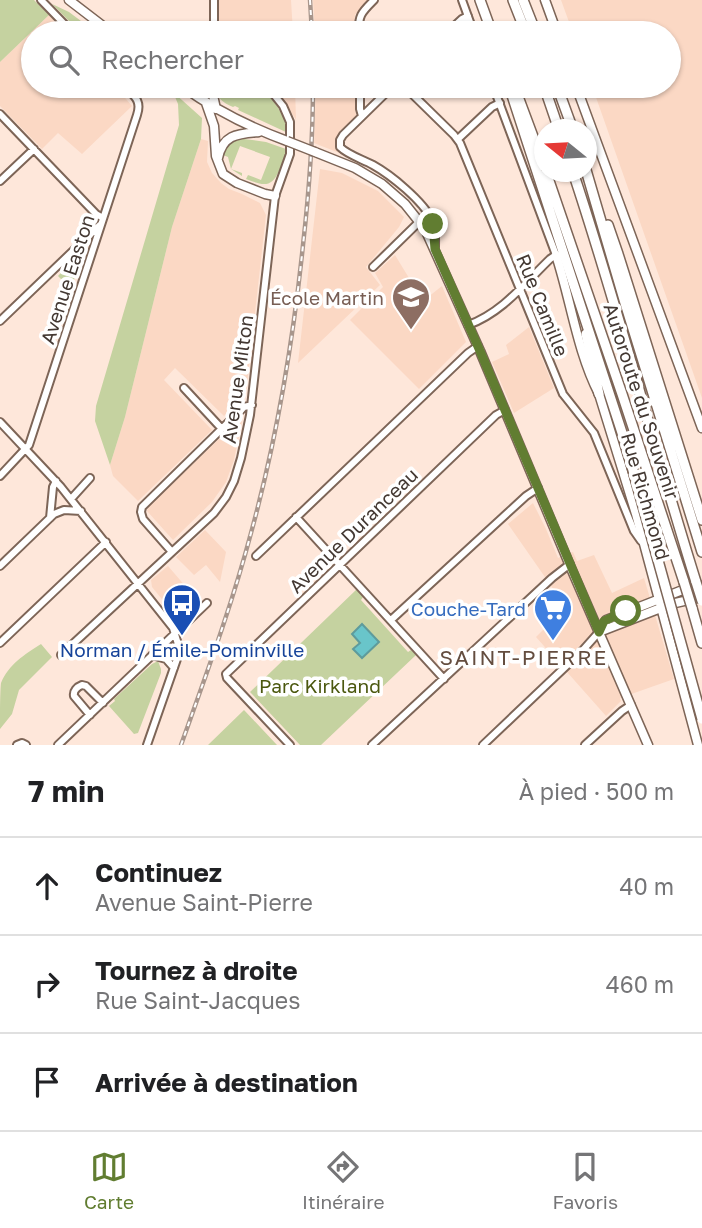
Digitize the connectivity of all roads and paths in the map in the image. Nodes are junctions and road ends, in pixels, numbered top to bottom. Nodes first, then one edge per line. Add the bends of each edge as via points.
1 (41, 0) edge
2 (69, 0) edge
3 (214, 0) edge
4 (374, 0) edge
5 (462, 0) edge
6 (480, 0) edge
7 (513, 0) edge
8 (523, 0) edge
9 (545, 0) edge
10 (468, 16) junction
11 (61, 21) edge
12 (96, 21) edge
13 (214, 21) edge
14 (359, 21) edge
15 (460, 21) edge
16 (470, 21) edge
17 (488, 21) edge
18 (521, 21) edge
19 (531, 21) edge
20 (553, 21) edge
21 (135, 98) edge
22 (200, 98) edge
23 (214, 98) edge
24 (277, 98) edge
25 (360, 98) edge
26 (381, 98) edge
27 (416, 98) edge
28 (498, 98) edge
29 (515, 98) edge
30 (516, 98) edge
31 (548, 98) edge
32 (561, 98) edge
33 (580, 98) edge
34 (206, 103) junction
35 (500, 103) junction
36 (216, 109) junction
37 (0, 114) edge
38 (362, 116) junction
39 (555, 119) edge
40 (569, 119) edge
41 (262, 132) junction
42 (458, 139) junction
43 (534, 142) edge
44 (34, 149) junction
45 (218, 164) junction
46 (0, 181) edge
47 (549, 182) edge
48 (576, 182) edge
49 (590, 182) edge
50 (591, 182) edge
51 (275, 196) junction
52 (102, 221) junction
53 (419, 221) junction
54 (435, 249) junction
55 (556, 255) junction
56 (373, 267) dead end
57 (519, 288) junction
58 (581, 309) junction
59 (0, 321) edge
60 (468, 326) junction
61 (478, 346) junction
62 (184, 388) dead end
63 (599, 394) junction
64 (252, 405) junction
65 (505, 410) junction
66 (0, 422) edge
67 (702, 428) edge
68 (222, 429) junction
69 (27, 449) junction
70 (0, 475) edge
71 (90, 478) dead end
72 (56, 481) junction
73 (538, 488) junction
74 (71, 499) junction
75 (81, 511) junction
76 (296, 517) junction
77 (50, 518) junction
78 (702, 520) edge
79 (106, 541) junction
80 (643, 544) junction
81 (172, 552) junction
82 (702, 552) edge
83 (256, 556) dead end
84 (340, 564) junction
85 (570, 564) junction
86 (0, 566) edge
87 (139, 583) junction
88 (699, 584) edge
89 (702, 599) edge
90 (207, 603) dead end
91 (660, 603) junction
92 (391, 620) junction
93 (599, 632) junction
94 (176, 633) junction
95 (0, 643) edge
96 (702, 643) edge
97 (61, 655) dead end
98 (152, 655) junction
99 (174, 668) junction
100 (444, 678) junction
101 (103, 703) junction
102 (631, 705) junction
103 (90, 715) junction
104 (702, 719) edge
105 (62, 744) edge
106 (17, 745) edge
107 (26, 745) edge
108 (147, 745) edge
109 (290, 745) edge
110 (372, 745) edge
111 (483, 745) edge
112 (585, 745) edge
113 (648, 745) edge
114 (698, 745) edge

1 - 11 street
2 - 12 main road
3 - 13 street
4 - 14 street
5 - 10 street
6 - 17 highway
7 - 18 highway
8 - 19 highway
9 - 20 main road
10 - 15 street
10 - 16 street
21 - 52 street, Avenue Easton via 139,108
22 - 34 main road
23 - 36 main road
24 - 51 street, Avenue Milton via 291,125 289,157
25 - 38 street
26 - 38 street
27 - 42 street, Rue Camille
28 - 35 street
29 - 58 highway
30 - 43 highway
31 - 39 highway
32 - 40 highway
33 - 67 main road
34 - 36 main road
34 - 45 main road
35 - 42 street
35 - 55 street
36 - 41 main road
37 - 44 street
38 - 54 street via 339,143 342,150 385,172 417,201 433,222
41 - 45 main road via 228,139 219,152
41 - 53 main road, bridge via 372,177 400,198
42 - 57 street, Rue Camille
44 - 46 street
44 - 52 street
45 - 51 main road via 233,181
47 - 96 highway, Autoroute du Souvenir, bridge
48 - 88 highway, Autoroute du Souvenir
49 - 82 highway
50 - 78 highway
51 - 64 street, Avenue Milton
52 - 59 street
52 - 69 street, Avenue Easton
53 - 54 main road
53 - 56 street
54 - 60 main road
55 - 57 street
55 - 63 main road, Rue Richmond via 586,364
57 - 60 street via 496,311
57 - 80 street, Rue Camille via 563,394 595,435
58 - 63 highway
58 - 104 highway, bridge via 626,445
60 - 61 main road
61 - 65 main road
61 - 76 street
62 - 68 street
63 - 80 main road, Rue Richmond
64 - 68 street
64 - 81 street, Avenue Milton via 229,492 214,513
65 - 73 main road
65 - 84 street, Avenue Duranceau
66 - 69 street
68 - 81 street via 141,512
69 - 70 street, Avenue Easton
69 - 72 street
71 - 74 street
72 - 74 street
72 - 77 street
73 - 85 main road
73 - 92 street
74 - 75 street
75 - 77 street via 60,511
75 - 79 street
76 - 83 street
76 - 84 street
77 - 86 street
79 - 87 street
79 - 95 street
80 - 91 main road, Rue Richmond
81 - 87 street, Avenue Milton
84 - 92 street
84 - 109 street, Avenue Duranceau via 226,677
85 - 93 main road
85 - 100 street
87 - 94 street
87 - 97 street, Avenue Milton
88 - 89 highway, Autoroute du Souvenir, bridge
88 - 91 main road
89 - 91 main road
90 - 94 street
91 - 93 main road
91 - 114 main road, Rue Richmond
92 - 100 street
93 - 102 main road
93 - 111 street
94 - 98 street
94 - 99 street
98 - 99 street via 166,659
98 - 101 street
99 - 108 street
100 - 110 street
101 - 103 street
101 - 103 street via 86,686 78,687 74,696
102 - 112 street
102 - 113 main road
103 - 105 street
106 - 107 street

